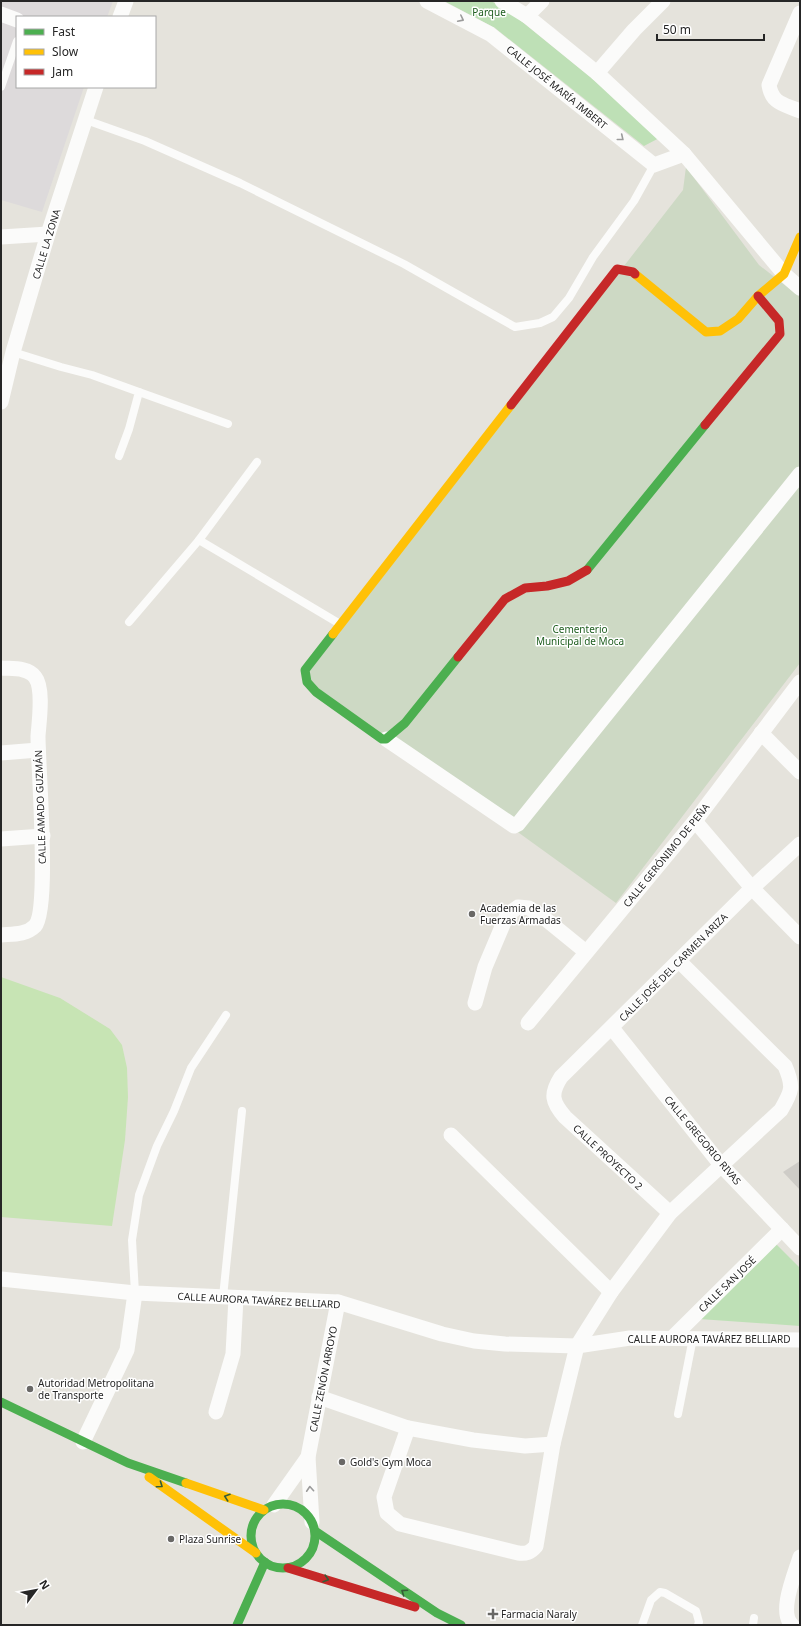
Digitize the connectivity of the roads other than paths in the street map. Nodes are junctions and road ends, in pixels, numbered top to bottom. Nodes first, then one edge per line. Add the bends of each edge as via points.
1 (126, 1) edge
2 (427, 1) edge
3 (502, 1) edge
4 (542, 1) edge
5 (663, 1) edge
6 (800, 13) edge
7 (1, 14) edge
8 (120, 16) edge
9 (527, 16) junction
10 (16, 20) edge
11 (16, 44) edge
12 (597, 73) junction
13 (1, 87) edge
14 (96, 88) edge
15 (800, 111) edge
16 (86, 120) junction
17 (684, 154) junction
18 (654, 165) junction
19 (48, 234) junction
20 (800, 237) edge
21 (1, 238) edge
22 (784, 274) junction
23 (800, 288) edge
24 (758, 296) junction
25 (13, 352) junction
26 (139, 392) junction
27 (1, 402) edge
28 (228, 424) dead end
29 (119, 456) dead end
30 (257, 462) dead end
31 (800, 474) edge
32 (199, 540) junction
33 (129, 622) dead end
34 (341, 625) junction
35 (1, 668) edge
36 (800, 682) edge
37 (761, 733) junction
38 (386, 739) junction
39 (38, 750) junction
40 (1, 753) edge
41 (800, 772) edge
42 (695, 821) junction
43 (43, 836) junction
44 (1, 839) edge
45 (800, 844) edge
46 (752, 888) junction
47 (1, 934) edge
48 (800, 937) edge
49 (586, 952) junction
50 (679, 961) junction
51 (475, 1003) dead end
52 (226, 1016) dead end
53 (528, 1023) dead end
54 (612, 1028) junction
55 (553, 1096) joint
56 (242, 1111) dead end
57 (451, 1135) dead end
58 (721, 1165) junction
59 (670, 1213) junction
60 (782, 1229) junction
61 (800, 1248) edge
62 (1, 1279) edge
63 (612, 1292) junction
64 (135, 1293) junction
65 (229, 1297) junction
66 (338, 1302) junction
67 (672, 1338) junction
68 (693, 1338) junction
69 (800, 1340) edge
70 (577, 1346) junction
71 (319, 1397) junction
72 (1, 1402) edge
73 (216, 1412) dead end
74 (678, 1414) dead end
75 (408, 1428) junction
76 (83, 1442) junction
77 (553, 1444) junction
78 (308, 1457) junction
79 (128, 1462) junction
80 (269, 1507) junction
81 (314, 1527) junction
82 (256, 1553) junction
83 (800, 1557) edge
84 (265, 1562) junction
85 (288, 1568) junction
86 (437, 1613) junction
87 (237, 1625) edge
88 (461, 1625) edge
89 (642, 1625) edge
90 (698, 1625) edge
91 (792, 1625) edge

1 - 8 street
2 -> 18 street, CALLE JOSÉ MARÍA IMBERT via 490,34
3 - 9 street
4 - 9 street
5 - 12 street
6 - 15 street via 769,85 770,94 778,102
7 - 10 street
9 - 12 street
11 - 13 lane
12 - 17 street
14 - 16 street, CALLE LA ZONA
16 - 18 lane via 145,141 240,183 404,264 515,327 540,323 553,317 569,298 593,257 634,201
16 - 19 street, CALLE LA ZONA
17 - 18 street
17 - 22 street
19 - 21 street
19 - 25 street, CALLE LA ZONA
20 - 22 street
22 - 23 street
22 - 24 street
24 - 34 street via 738,319 720,331 706,332 633,272 617,269
24 - 38 street via 779,321 780,334 634,510 589,569 568,581 525,588 505,599 405,723
25 - 26 lane
25 - 27 street, CALLE LA ZONA
26 - 28 lane
26 - 29 lane
30 - 32 lane
31 - 38 street via 518,824 514,826
32 - 33 lane
32 - 34 lane
34 - 38 street via 305,670 307,682 316,692 382,739
35 - 39 street, CALLE AMADO GUZMÁN via 26,670 35,676 40,686
36 - 37 street, CALLE GERÓNIMO DE PEÑA
37 - 41 street
37 - 42 street, CALLE GERÓNIMO DE PEÑA
39 - 40 street
39 - 43 street, CALLE AMADO GUZMÁN
42 - 46 street
42 - 49 street, CALLE GERÓNIMO DE PEÑA
43 - 44 street
43 - 47 street, CALLE AMADO GUZMÁN via 40,912 36,925 25,933
45 - 46 street, CALLE JOSÉ DEL CARMEN ARIZA
46 - 48 street
46 - 50 street, CALLE JOSÉ DEL CARMEN ARIZA
49 - 51 street via 543,917 529,908 518,907 507,915 485,967
49 - 53 street, CALLE GERÓNIMO DE PEÑA
50 - 54 street, CALLE JOSÉ DEL CARMEN ARIZA
50 - 58 street via 785,1066 792,1081 789,1096 781,1110
52 - 64 lane via 190,1068 139,1195 132,1240
54 - 55 street, CALLE JOSÉ DEL CARMEN ARIZA via 561,1077 555,1086
54 - 58 street, CALLE GREGORIO RIVAS
55 - 59 street, CALLE PROYECTO 2 via 557,1108 565,1117
56 - 65 lane
57 - 63 street
58 - 59 street
58 - 60 street, CALLE GREGORIO RIVAS
59 - 63 street
60 - 61 street, CALLE GREGORIO RIVAS
60 - 67 street, CALLE SAN JOSÉ
62 - 64 street, CALLE AURORA TAVÁREZ BELLIARD
63 - 70 street
64 - 65 street, CALLE AURORA TAVÁREZ BELLIARD
64 - 76 street via 126,1350
65 - 66 street, CALLE AURORA TAVÁREZ BELLIARD
65 - 73 street via 233,1354
66 - 70 street, CALLE AURORA TAVÁREZ BELLIARD via 442,1334 474,1341
66 - 71 street, CALLE ZENÓN ARROYO
67 - 68 street, CALLE AURORA TAVÁREZ BELLIARD
67 - 70 street, CALLE AURORA TAVÁREZ BELLIARD via 630,1338
68 - 69 street, CALLE AURORA TAVÁREZ BELLIARD
68 - 74 lane
70 - 77 street
71 - 75 street
71 - 78 street, CALLE ZENÓN ARROYO
72 - 76 street
75 - 77 street via 524,1446
75 - 77 street via 384,1497 387,1513 400,1524 525,1554 536,1546
76 - 79 street
78 - 80 street, CALLE ZENÓN ARROYO
81 -> 78 street, CALLE ZENÓN ARROYO
80 -> 79 street
79 -> 82 street
80 - 81 street via 285,1504 296,1506 306,1513
80 - 82 street via 256,1518 251,1530 251,1542
81 - 85 street via 315,1544 309,1555 300,1564
86 -> 81 street
82 - 84 street
83 - 91 street via 786,1605 788,1622
84 - 85 street via 276,1568
84 - 87 street
85 -> 86 street
86 - 88 street
89 - 90 lane via 651,1600 660,1592 696,1611

